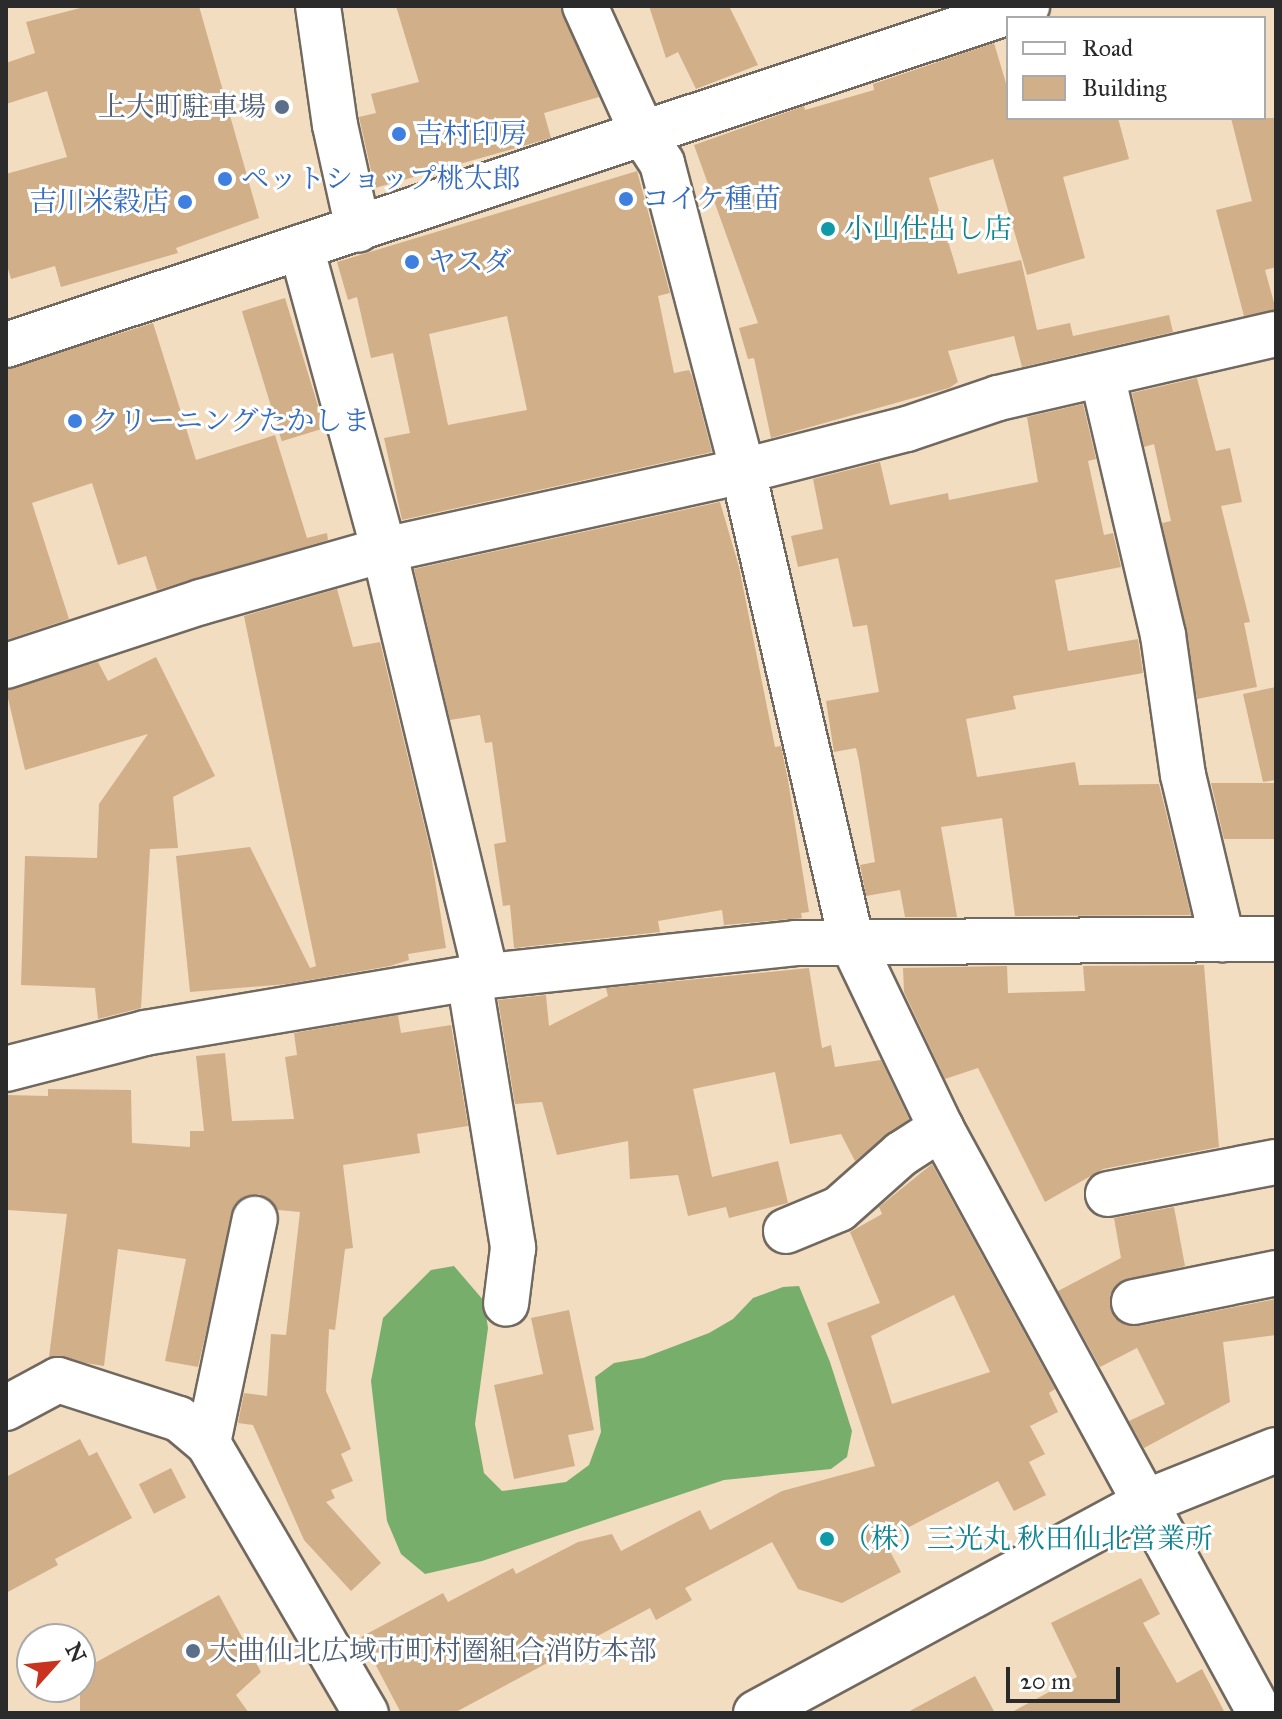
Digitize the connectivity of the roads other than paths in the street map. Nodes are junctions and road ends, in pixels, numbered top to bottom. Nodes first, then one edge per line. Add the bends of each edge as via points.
1 (318, 6) edge
2 (585, 6) edge
3 (1027, 6) edge
4 (643, 134) junction
5 (358, 229) junction
6 (301, 247) junction
7 (1276, 334) edge
8 (6, 345) edge
9 (1102, 375) junction
10 (743, 471) junction
11 (384, 550) junction
12 (6, 666) edge
13 (1222, 939) junction
14 (1276, 939) edge
15 (851, 940) junction
16 (477, 977) junction
17 (6, 1069) edge
18 (941, 1128) junction
19 (1276, 1162) edge
20 (1108, 1194) dead end
21 (255, 1219) dead end
22 (786, 1231) dead end
23 (1276, 1273) edge
24 (1134, 1302) dead end
25 (506, 1304) dead end
26 (6, 1408) edge
27 (208, 1443) junction
28 (1276, 1450) edge
29 (1146, 1502) junction
30 (366, 1713) edge
31 (756, 1713) edge
32 (1260, 1713) edge

1 - 5 street via 335,125
2 - 4 street
3 - 4 street
4 - 5 street
4 - 10 street via 662,163
5 - 6 street
6 - 8 street
6 - 11 street
7 - 9 street
9 - 10 street via 998,398 907,429
9 - 13 street via 1163,635 1183,775
10 - 11 street
10 - 15 street
11 - 12 street
11 - 16 street
13 - 14 street
13 - 15 street via 1015,944
15 - 16 street
15 - 18 street
16 - 17 street via 145,1033
16 - 25 street via 513,1248
18 - 22 street via 901,1154 839,1209
18 - 29 street
19 - 20 street
21 - 27 street
23 - 24 street
26 - 27 street via 58,1380 179,1419
27 - 30 street
28 - 29 street
29 - 31 street
29 - 32 street

